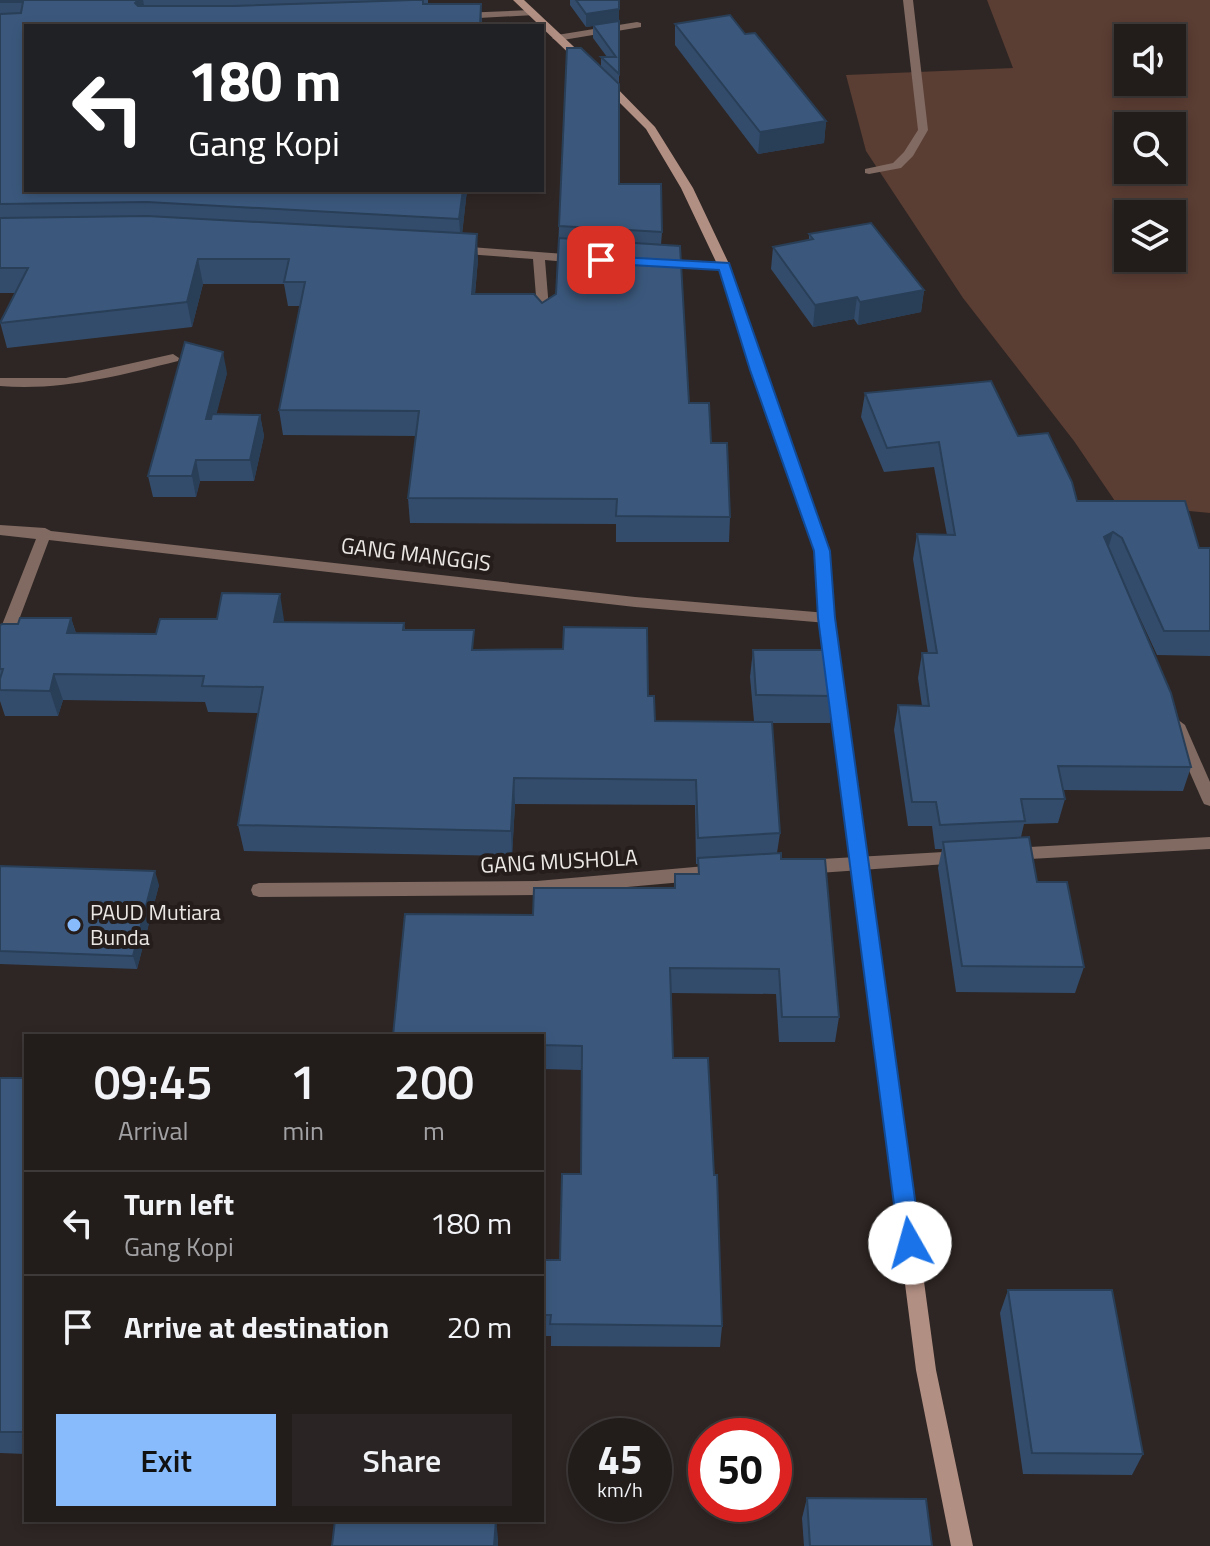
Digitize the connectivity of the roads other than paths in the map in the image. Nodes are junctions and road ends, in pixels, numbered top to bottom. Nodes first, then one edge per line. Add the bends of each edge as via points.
1 (518, 0) edge
2 (908, 0) edge
3 (531, 13) junction
4 (452, 16) edge
5 (542, 24) edge
6 (637, 25) dead end
7 (544, 26) edge
8 (557, 38) junction
9 (869, 171) dead end
10 (446, 250) edge
11 (539, 257) junction
12 (585, 259) edge
13 (647, 262) edge
14 (724, 266) junction
15 (544, 321) edge
16 (173, 358) dead end
17 (0, 382) edge
18 (0, 530) edge
19 (45, 533) junction
20 (827, 618) junction
21 (0, 649) edge
22 (1173, 717) edge
23 (1210, 800) edge
24 (1210, 843) edge
25 (861, 863) junction
26 (787, 868) edge
27 (742, 870) edge
28 (259, 890) dead end
29 (962, 1546) edge

1 - 3 main road
2 - 9 street via 923,130 897,166
3 - 4 street
3 - 5 main road
6 - 8 street
7 - 8 main road
8 - 14 main road via 650,127
10 - 11 street
11 - 12 street
11 - 15 street
13 - 14 street
14 - 20 main road via 822,551
16 - 17 street via 86,379
18 - 19 street, GANG MANGGIS
19 - 20 street, GANG MANGGIS via 635,602
19 - 21 street
20 - 25 main road
22 - 23 street
24 - 25 street
25 - 26 street
25 - 29 main road via 926,1370
27 - 28 street, GANG MUSHOLA via 537,888

